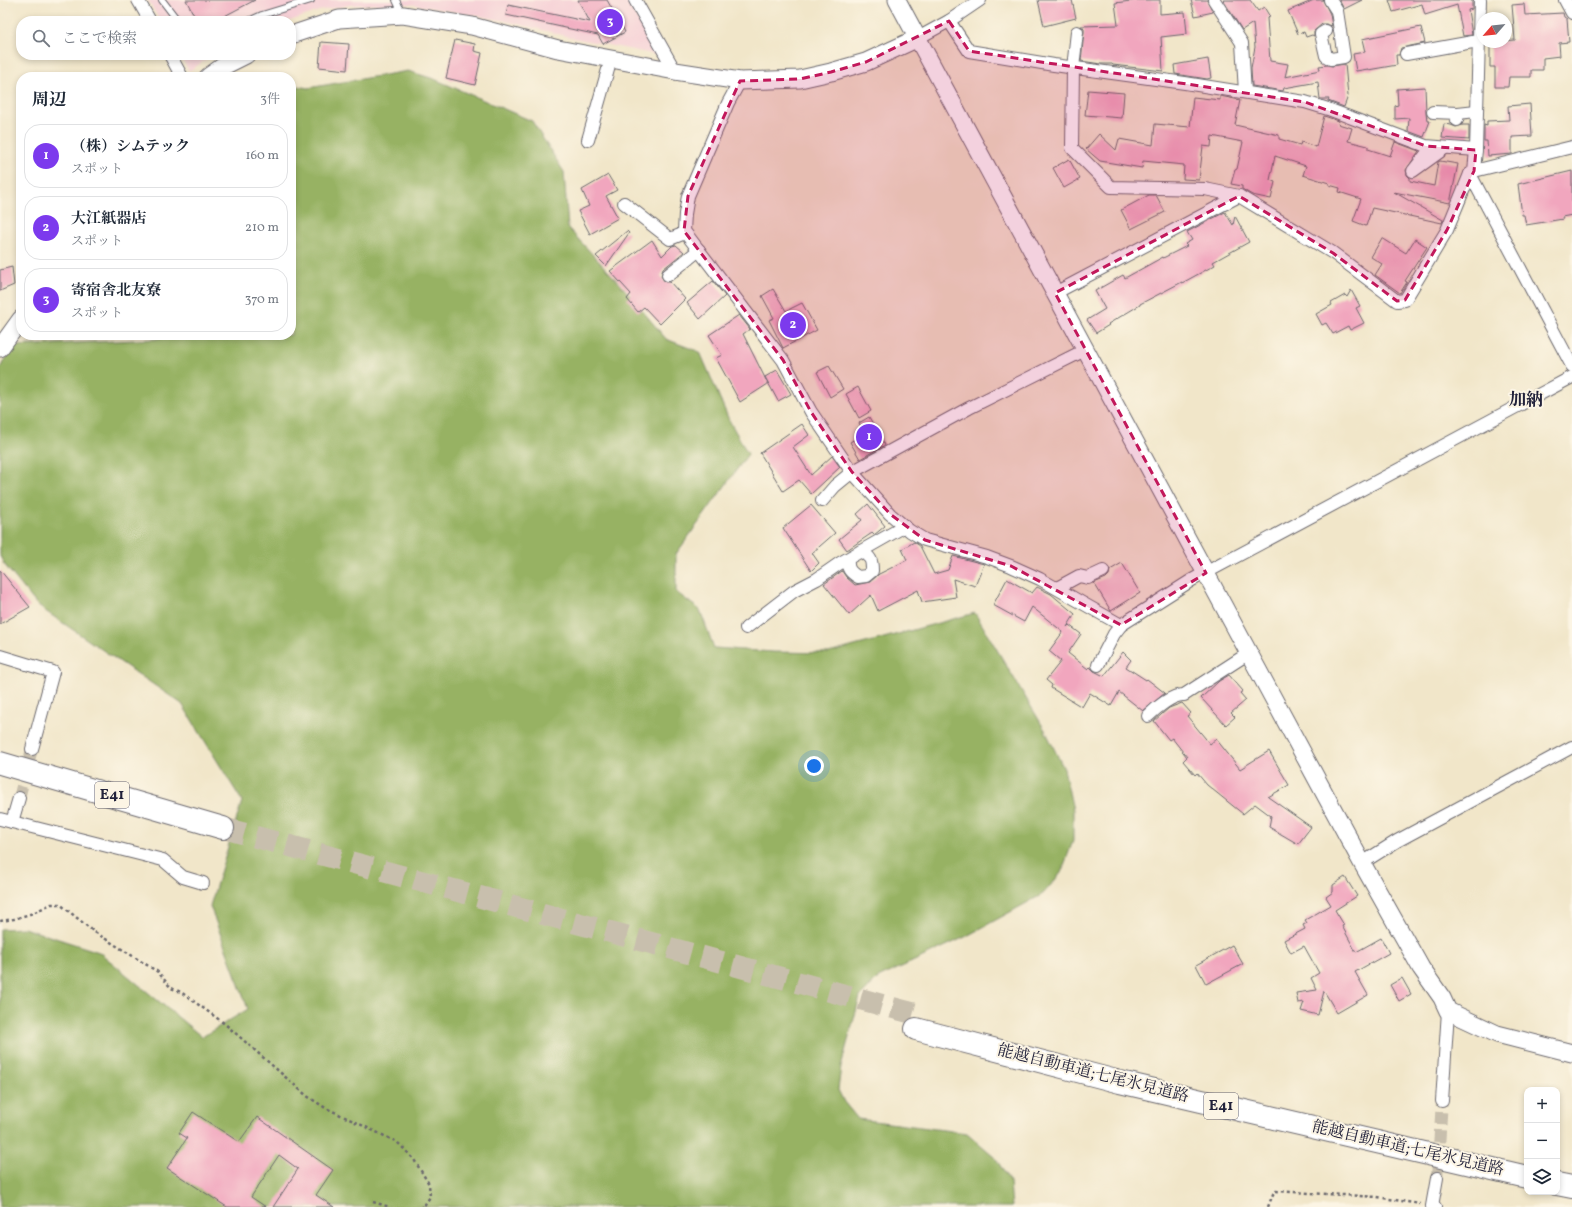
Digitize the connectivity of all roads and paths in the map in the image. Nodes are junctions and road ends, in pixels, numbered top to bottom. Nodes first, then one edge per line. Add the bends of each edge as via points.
1 (138, 0) edge
2 (162, 0) edge
3 (311, 0) edge
4 (635, 0) edge
5 (897, 0) edge
6 (980, 0) edge
7 (1214, 0) edge
8 (1330, 0) edge
9 (1480, 0) edge
10 (1565, 0) edge
11 (400, 8) edge
12 (1479, 12) edge
13 (1572, 13) edge
14 (147, 16) edge
15 (174, 16) edge
16 (260, 16) edge
17 (949, 21) junction
18 (1326, 31) dead end
19 (1077, 32) dead end
20 (296, 33) edge
21 (918, 38) junction
22 (1476, 41) edge
23 (1478, 48) edge
24 (1406, 54) dead end
25 (611, 59) junction
26 (173, 60) edge
27 (236, 60) edge
28 (1072, 68) junction
29 (676, 71) junction
30 (179, 72) edge
31 (215, 72) edge
32 (740, 81) junction
33 (1245, 92) junction
34 (1476, 111) junction
35 (1433, 112) dead end
36 (588, 140) dead end
37 (1432, 147) junction
38 (1572, 147) edge
39 (1445, 148) junction
40 (1476, 150) junction
41 (1472, 172) junction
42 (1239, 196) junction
43 (624, 203) dead end
44 (685, 233) junction
45 (699, 250) junction
46 (668, 275) dead end
47 (1055, 293) junction
48 (16, 326) edge
49 (0, 348) edge
50 (1085, 350) junction
51 (1572, 366) edge
52 (1572, 377) edge
53 (852, 472) junction
54 (822, 501) dead end
55 (905, 526) junction
56 (861, 551) junction
57 (848, 559) junction
58 (1103, 570) dead end
59 (1206, 573) junction
60 (1057, 588) junction
61 (1121, 625) junction
62 (746, 628) dead end
63 (1249, 653) junction
64 (0, 656) edge
65 (1098, 665) dead end
66 (1148, 716) dead end
67 (1572, 747) edge
68 (32, 749) tunnel mouth
69 (0, 763) edge
70 (0, 777) edge
71 (19, 798) tunnel mouth
72 (6, 820) edge
73 (1362, 863) junction
74 (203, 882) dead end
75 (0, 921) edge
76 (1448, 1011) junction
77 (1572, 1054) edge
78 (1442, 1101) tunnel mouth
79 (1524, 1162) edge
80 (1560, 1171) edge
81 (1572, 1173) edge
82 (1524, 1176) edge
83 (1437, 1178) tunnel mouth
84 (1560, 1185) edge
85 (1572, 1187) edge
86 (373, 1202) dead end
87 (390, 1207) edge
88 (421, 1207) edge
89 (1268, 1207) edge
90 (1433, 1207) edge

1 - 14 street
2 - 15 lane
3 - 16 lane
4 - 29 street
5 - 21 street
6 - 17 street
7 - 33 street via 1242,43
8 - 18 street via 1336,11 1344,57 1331,59 1326,56 1321,34
9 - 12 street
10 - 13 street
11 - 20 street via 339,18
11 - 25 street via 558,49
17 - 21 street
17 - 28 street via 969,51
19 - 28 street
21 - 32 street via 866,62 831,72 800,79
21 - 47 street
22 - 24 street
23 - 34 street
25 - 29 street
25 - 36 street
26 - 30 street
27 - 31 street
28 - 33 street
28 - 42 street via 1072,148 1110,187 1205,189
29 - 32 street
32 - 44 street via 688,196 684,214
33 - 37 street via 1305,102
34 - 35 street via 1458,116
34 - 40 street
37 - 39 street
37 - 39 street via 1413,171
38 - 41 street
39 - 40 street
40 - 41 street
41 - 42 street via 1447,230 1405,300 1401,301 1397,301 1333,253
41 - 51 street
42 - 47 street
43 - 44 street via 670,239
44 - 45 street
45 - 46 street
45 - 53 street via 783,360 811,412
47 - 50 street
48 - 49 street
50 - 53 street via 969,408
50 - 59 street
52 - 59 street
53 - 54 street
53 - 55 street via 890,514
55 - 56 street
55 - 60 street via 925,540 1011,566
56 - 57 street
56 - 57 street via 870,557 872,564 872,571 866,576 858,577 850,572 847,566
57 - 62 street via 817,580 794,591
58 - 60 street via 1088,578 1079,576
59 - 61 street
59 - 63 street
60 - 61 street
61 - 65 street
63 - 66 street via 1184,695 1165,701
63 - 73 street
64 - 68 street via 52,672
67 - 73 street via 1397,841
69 - 70 highway, E41 via 222,833
71 - 72 street
72 - 74 street via 162,860 183,877
73 - 76 street
75 - 88 path via 14,919 51,904 60,904 93,931 158,972 171,988 181,992 225,1024 307,1096 324,1107 397,1142 413,1158 429,1184 430,1197
76 - 77 street via 1497,1034
76 - 78 street
79 - 82 highway, 能越自動車道;七尾氷見道路 / E41 via 1446,1147 920,1022 1120,1082
80 - 81 highway
83 - 90 street
84 - 85 highway
86 - 87 path
89 - 90 path via 1276,1191 1377,1197

